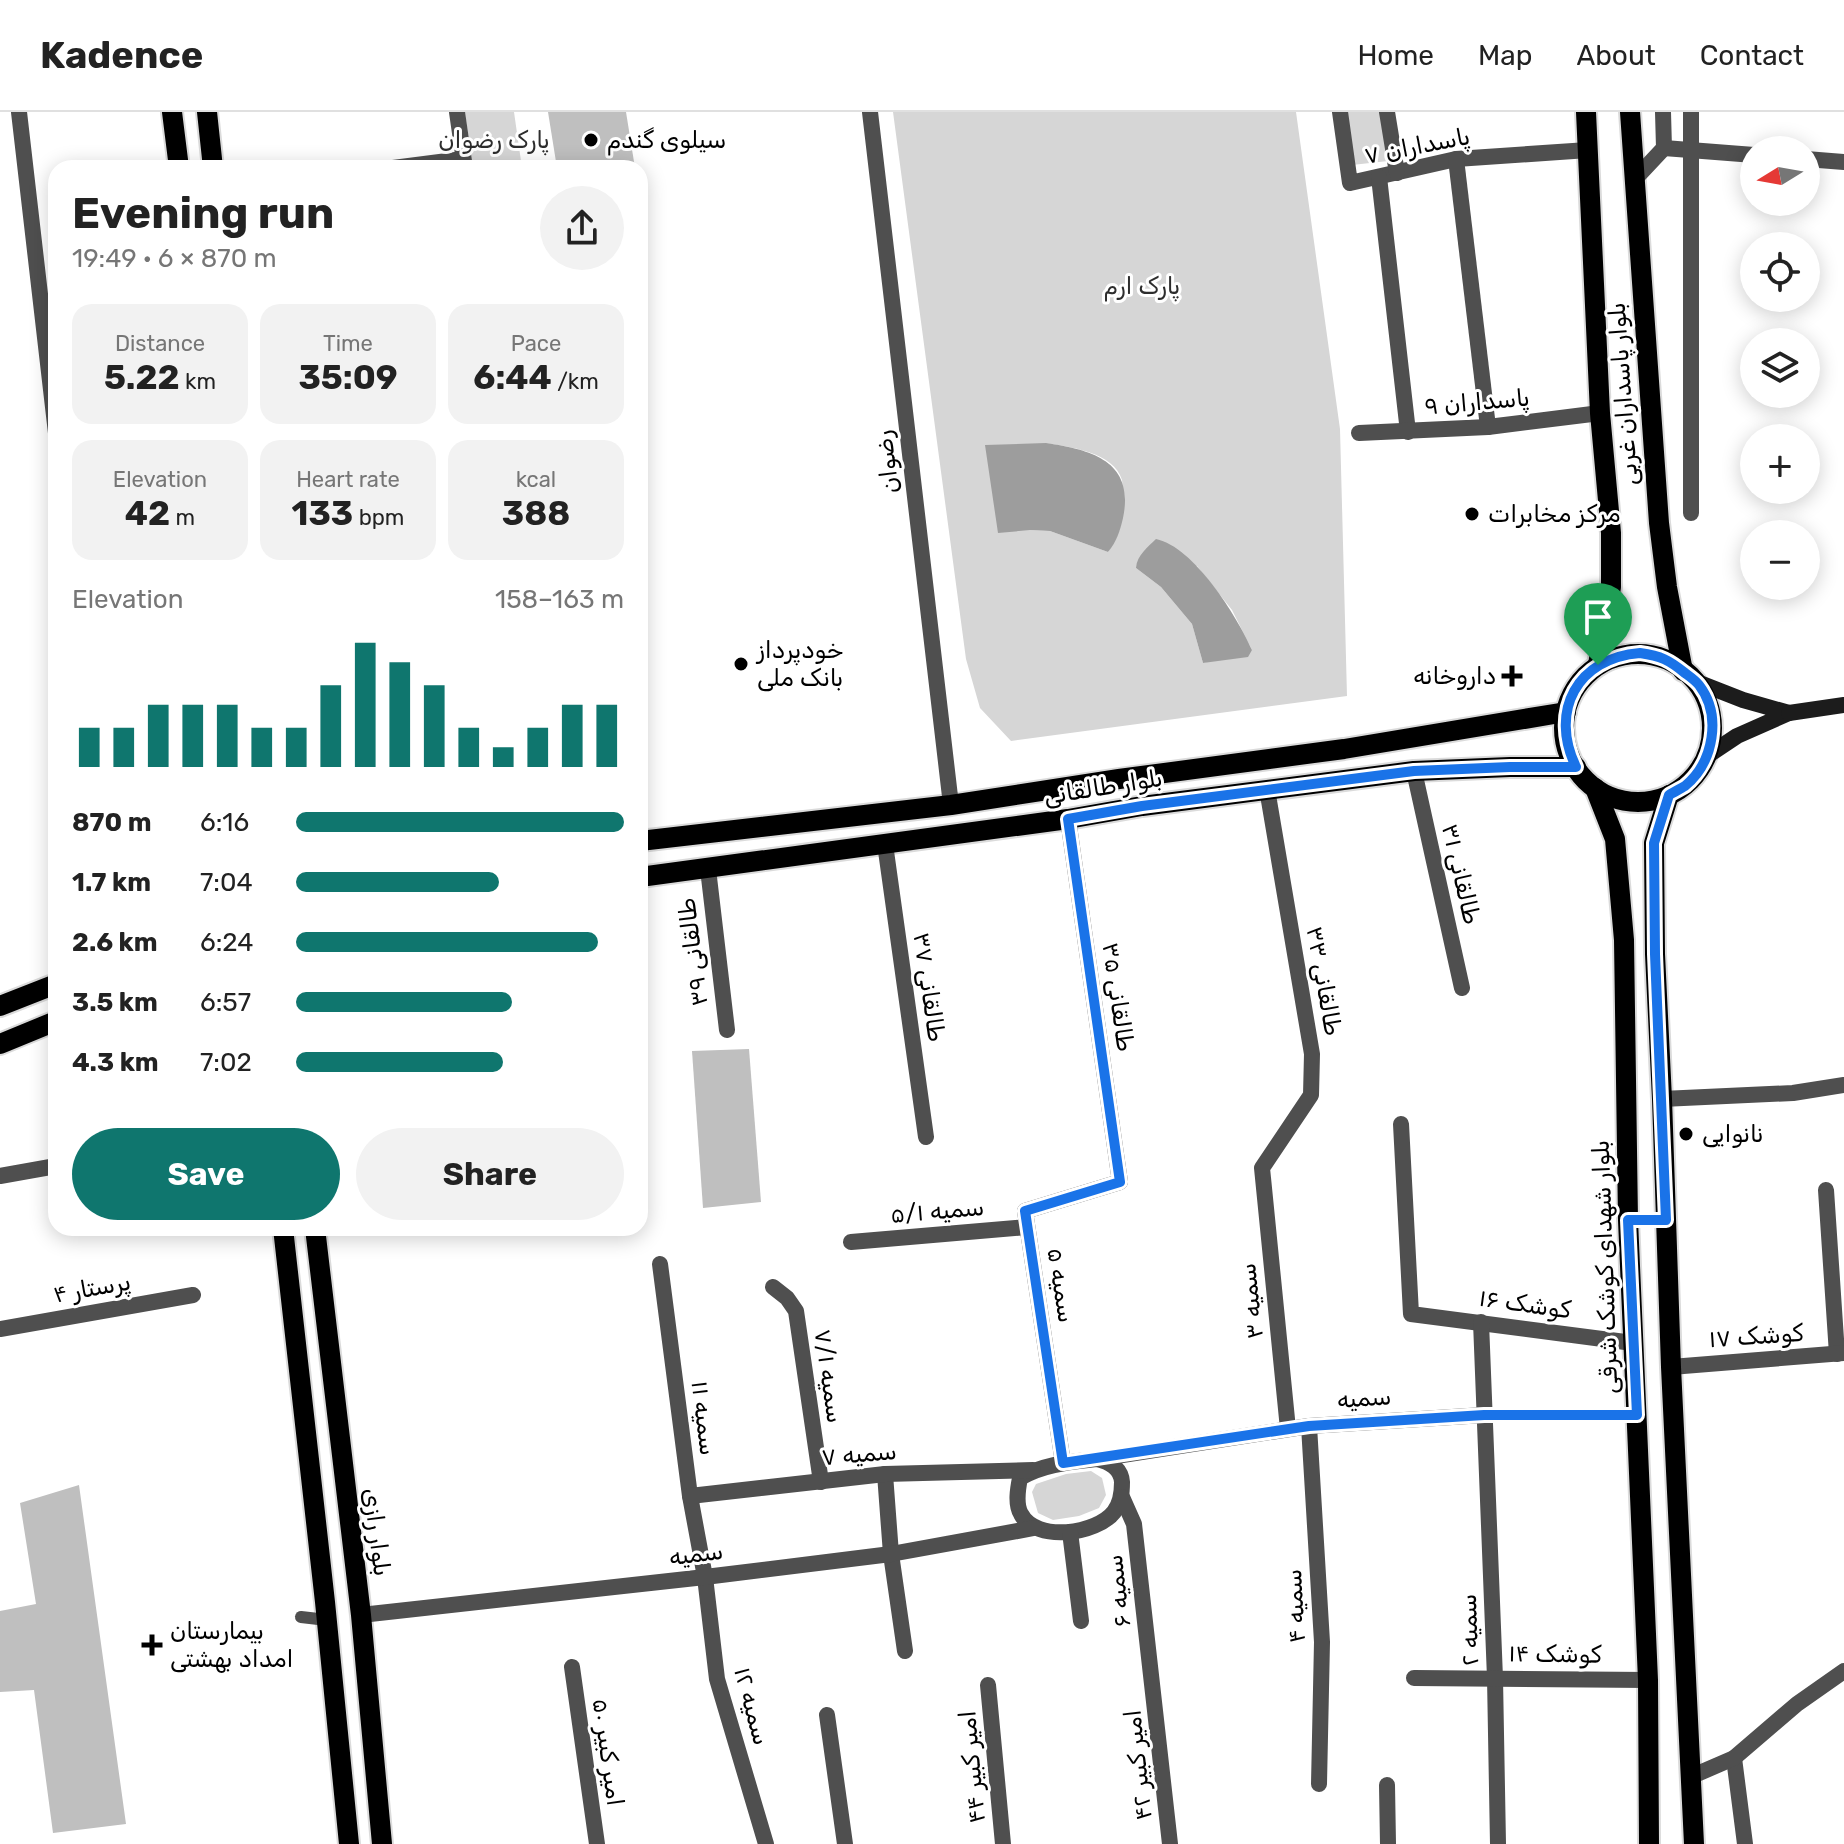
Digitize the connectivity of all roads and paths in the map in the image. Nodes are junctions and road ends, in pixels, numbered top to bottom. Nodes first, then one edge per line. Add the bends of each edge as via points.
1 (19, 112) edge
2 (172, 112) edge
3 (207, 112) edge
4 (457, 112) edge
5 (870, 112) edge
6 (1340, 112) edge
7 (1387, 112) edge
8 (1586, 112) edge
9 (1630, 112) edge
10 (1663, 112) edge
11 (1691, 112) edge
12 (1664, 148) junction
13 (1588, 150) junction
14 (1691, 150) junction
15 (1740, 154) edge
16 (1456, 159) junction
17 (178, 160) edge
18 (212, 160) edge
19 (463, 160) edge
20 (1820, 160) edge
21 (1844, 162) edge
22 (1397, 173) junction
23 (1379, 177) junction
24 (1634, 180) junction
25 (48, 369) edge
26 (1600, 413) junction
27 (1488, 427) junction
28 (1408, 432) junction
29 (1359, 433) dead end
30 (1691, 513) dead end
31 (1598, 665) junction
32 (1690, 677) junction
33 (1844, 705) edge
34 (1566, 712) junction
35 (1789, 713) junction
36 (1707, 756) junction
37 (1576, 767) junction
38 (1414, 771) junction
39 (1595, 788) junction
40 (1267, 789) junction
41 (1669, 795) junction
42 (951, 805) junction
43 (1068, 819) junction
44 (648, 840) edge
45 (885, 844) junction
46 (708, 869) junction
47 (648, 876) edge
48 (48, 987) edge
49 (1462, 988) dead end
50 (0, 1006) edge
51 (48, 1024) edge
52 (727, 1030) dead end
53 (0, 1044) edge
54 (1844, 1085) edge
55 (1662, 1099) junction
56 (1401, 1124) dead end
57 (926, 1137) dead end
58 (48, 1167) edge
59 (1262, 1168) joint
60 (0, 1176) edge
61 (1120, 1182) joint
62 (1826, 1190) dead end
63 (1628, 1220) junction
64 (1666, 1220) junction
65 (1027, 1227) junction
66 (284, 1236) edge
67 (316, 1236) edge
68 (851, 1242) dead end
69 (660, 1264) dead end
70 (773, 1287) dead end
71 (193, 1295) dead end
72 (1481, 1322) junction
73 (0, 1329) edge
74 (328, 1340) junction
75 (1633, 1343) junction
76 (297, 1345) junction
77 (1840, 1354) edge
78 (1671, 1367) junction
79 (1484, 1415) junction
80 (1637, 1415) junction
81 (1309, 1426) junction
82 (1288, 1429) junction
83 (1097, 1459) junction
84 (1063, 1463) junction
85 (1033, 1470) junction
86 (885, 1474) junction
87 (821, 1482) junction
88 (690, 1496) junction
89 (1122, 1497) junction
90 (1034, 1528) junction
91 (1070, 1532) junction
92 (891, 1554) junction
93 (705, 1577) junction
94 (361, 1615) junction
95 (301, 1617) dead end
96 (327, 1620) junction
97 (1081, 1621) dead end
98 (905, 1651) dead end
99 (572, 1667) dead end
100 (1844, 1671) edge
101 (1414, 1678) dead end
102 (1495, 1678) junction
103 (1648, 1680) junction
104 (1153, 1681) joint
105 (988, 1685) dead end
106 (827, 1715) dead end
107 (1734, 1758) junction
108 (1690, 1777) junction
109 (1319, 1784) dead end
110 (1387, 1785) dead end
111 (349, 1844) edge
112 (382, 1844) edge
113 (597, 1844) edge
114 (766, 1844) edge
115 (845, 1844) edge
116 (1003, 1844) edge
117 (1170, 1844) edge
118 (1388, 1844) edge
119 (1498, 1844) edge
120 (1649, 1844) edge
121 (1694, 1844) edge
122 (1745, 1844) edge

1 - 25 street
2 - 17 main road
3 - 18 main road
4 - 19 street
5 - 42 street, رضوان
6 - 23 street, پاسداران ۷ via 1350,183
7 - 22 street
8 - 13 main road, بلوار پاسداران غربی
9 - 24 main road, بلوار پاسداران غربی
10 - 12 street
11 - 14 street
12 - 14 street
12 - 24 street
13 - 16 street, پاسداران ۷
13 - 26 main road, بلوار پاسداران غربی
14 - 15 street
14 - 30 street
16 - 22 street, پاسداران ۷
16 - 27 street
20 - 21 street
22 - 23 street, پاسداران ۷
23 - 28 street
24 - 32 main road, بلوار پاسداران غربی via 1659,523 1667,587
26 - 27 street, پاسداران ۹
26 - 31 main road, بلوار پاسداران غربی via 1611,587
27 - 28 street, پاسداران ۹
28 - 29 street, پاسداران ۹
31 - 32 main road via 1640,653 1669,660
31 - 34 main road via 1573,694
32 - 35 main road
32 - 36 main road via 1710,710
33 - 35 main road
34 - 37 main road via 1566,740
34 - 42 main road, بلوار طالقانی
35 - 36 main road
36 - 41 main road via 1685,786
37 - 38 main road, بلوار طالقانی
37 - 39 main road
38 - 40 main road, بلوار طالقانی
38 - 49 street, طالقانی ۳۱
39 - 41 main road via 1639,802
39 - 63 main road, بلوار شهدای کوشک شرقی via 1615,839 1624,940
40 - 43 main road, بلوار طالقانی
40 - 59 street, طالقانی ۳۳ via 1312,1068 1311,1095
41 - 55 main road via 1654,843
42 - 44 main road, بلوار طالقانی
43 - 45 main road, بلوار طالقانی
43 - 61 street, طالقانی ۳۵
45 - 46 main road, بلوار طالقانی
45 - 57 street, طالقانی ۳۷
46 - 47 main road, بلوار طالقانی
46 - 52 street, طالقانی ۳۹
48 - 50 main road
51 - 53 main road
54 - 55 street via 1793,1093
55 - 64 main road
56 - 72 street, کوشک ۱۶ via 1411,1314
58 - 60 street
59 - 82 street, سمیه ۳
61 - 65 street, سمیه ۵ via 1025,1211
62 - 77 street
63 - 64 main road
63 - 75 main road, بلوار شهدای کوشک شرقی
64 - 78 main road
65 - 68 street, سمیه ۵/۱
65 - 84 street, سمیه ۵
66 - 76 main road
67 - 74 main road, بلوار رازی
69 - 88 street, سمیه ۱۱
70 - 87 street, سمیه ۷/۱ via 796,1311
71 - 73 street, پرستار ۴
72 - 75 street, کوشک ۱۶
72 - 79 street, سمیه ۲
74 - 76 main road
74 - 94 main road, بلوار رازی
75 - 80 main road, بلوار شهدای کوشک شرقی
76 - 96 main road
77 - 78 street, کوشک ۱۷
78 - 108 main road
79 - 80 street, سمیه
79 - 81 street, سمیه
79 - 102 street, سمیه ۲
80 - 103 main road, بلوار شهدای کوشک شرقی
81 - 82 street, سمیه
81 - 109 street, سمیه ۴ via 1322,1642
82 - 83 street, سمیه
83 - 84 street
83 - 89 street via 1112,1463 1122,1477
84 - 85 street
85 - 86 street, سمیه ۷
85 - 90 street via 1020,1478 1017,1494 1020,1514
86 - 87 street, سمیه ۷
86 - 92 street
87 - 88 street, سمیه ۷
88 - 93 street, سمیه ۱۱
89 - 91 street via 1113,1514 1091,1528
89 - 104 street, سمیه ۶ via 1134,1524
90 - 91 street
90 - 92 street, سمیه
91 - 97 street
92 - 93 street, سمیه
92 - 98 street
93 - 94 street, سمیه
93 - 114 street, سمیه ۱۲ via 717,1679
94 - 112 main road, بلوار رازی
95 - 96 lane
96 - 111 main road
99 - 113 street, امیر کبیر ۵۰
100 - 107 street
101 - 102 street, کوشک ۱۴
102 - 103 street, کوشک ۱۴
102 - 119 street, سمیه ۲
103 - 120 main road, بلوار شهدای کوشک شرقی
104 - 117 street, امیر کبیر ۴۲
105 - 116 street, امیر کبیر ۴۴
106 - 115 street
107 - 108 street
107 - 122 street
108 - 121 main road
110 - 118 street

